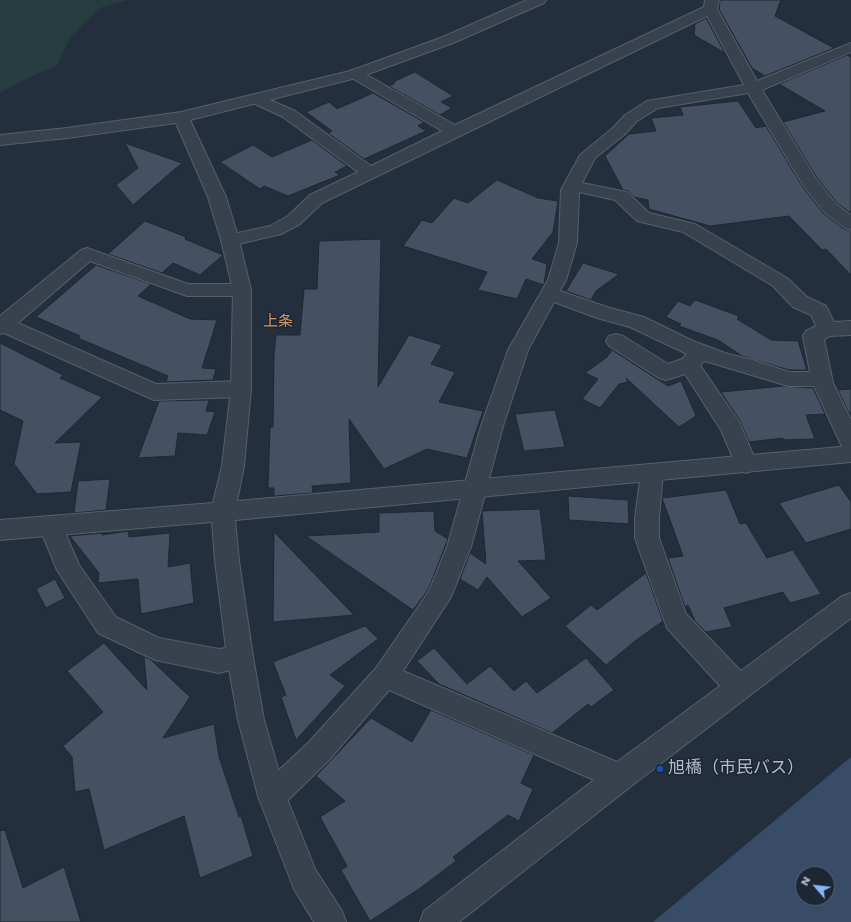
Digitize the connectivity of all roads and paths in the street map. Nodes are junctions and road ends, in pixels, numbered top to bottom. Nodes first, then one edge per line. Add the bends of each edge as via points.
1 (539, 0) edge
2 (711, 5) edge
3 (851, 47) edge
4 (354, 74) junction
5 (753, 88) junction
6 (256, 99) junction
7 (181, 117) junction
8 (454, 132) junction
9 (0, 140) edge
10 (371, 173) junction
11 (572, 186) junction
12 (851, 224) edge
13 (230, 240) junction
14 (242, 290) junction
15 (550, 294) junction
16 (2, 326) edge
17 (851, 328) edge
18 (826, 329) junction
19 (616, 342) dead end
20 (695, 358) junction
21 (822, 379) junction
22 (241, 389) junction
23 (851, 443) edge
24 (851, 454) edge
25 (746, 464) junction
26 (652, 473) junction
27 (475, 489) junction
28 (223, 512) junction
29 (51, 526) junction
30 (0, 530) edge
31 (851, 604) edge
32 (240, 657) junction
33 (385, 676) junction
34 (738, 687) junction
35 (620, 777) junction
36 (272, 796) junction
37 (331, 922) edge
38 (435, 922) edge

1 - 4 street via 448,40
2 - 5 street
2 - 8 street
3 - 5 street
4 - 6 street
4 - 8 street
5 - 11 street via 653,104 630,118 619,131 588,155
5 - 12 street via 808,181 830,208
6 - 7 street
6 - 10 street via 289,114
7 - 9 street
7 - 13 street via 217,197
8 - 10 street
10 - 13 street via 316,199 294,220 275,230
11 - 15 street via 568,243
11 - 18 street via 621,196 643,217 689,228 780,282 800,302 819,312
13 - 14 street
14 - 16 street via 187,290 87,254
14 - 22 street
15 - 20 street via 637,322
15 - 27 street via 518,350 492,426
16 - 22 street via 154,392
17 - 18 street
18 - 21 street via 813,336
19 - 20 street via 666,373
20 - 21 street via 788,379
20 - 25 street via 732,428
21 - 23 street
22 - 28 street via 233,466
24 - 25 street
25 - 26 street
26 - 27 street
26 - 34 street via 647,538 676,620
27 - 28 street
27 - 33 street via 459,547 439,597
28 - 29 street
28 - 32 street
29 - 30 street
29 - 32 street via 69,570 107,625 155,649 219,661
31 - 34 street
32 - 36 street via 251,720
33 - 35 street
33 - 36 street via 319,751
34 - 35 street
35 - 38 street
36 - 37 street via 304,879

